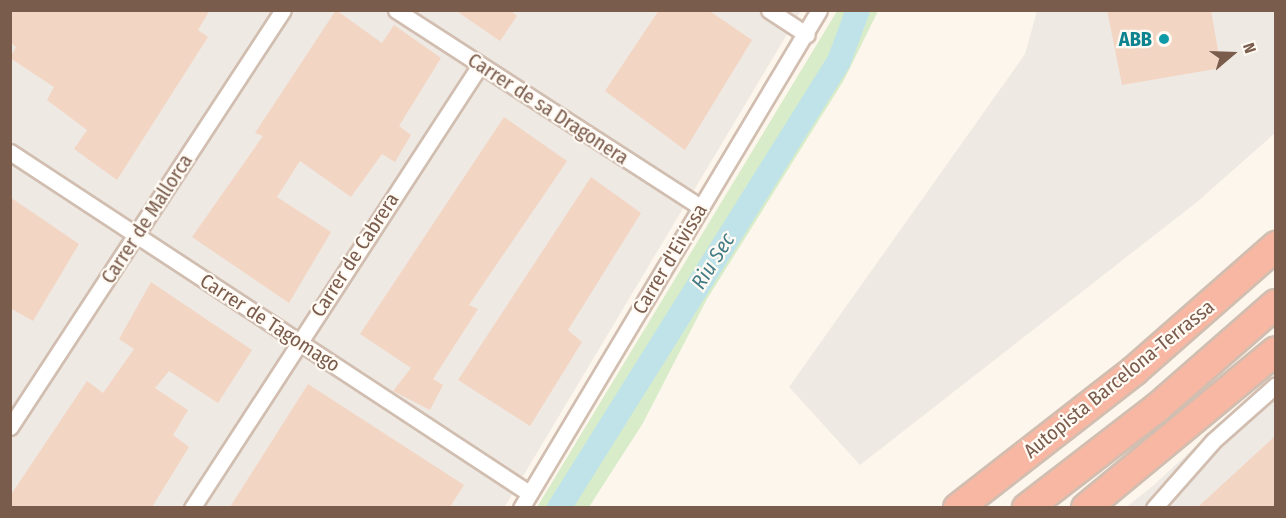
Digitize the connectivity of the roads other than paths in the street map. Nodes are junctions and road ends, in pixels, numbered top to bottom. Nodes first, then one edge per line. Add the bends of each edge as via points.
1 (283, 10) edge
2 (396, 10) edge
3 (769, 10) edge
4 (819, 10) edge
5 (807, 35) junction
6 (480, 64) junction
7 (10, 152) edge
8 (700, 207) junction
9 (136, 235) junction
10 (1275, 246) edge
11 (1275, 304) edge
12 (1275, 318) edge
13 (298, 341) junction
14 (1275, 351) edge
15 (1275, 385) edge
16 (1157, 408) junction
17 (10, 427) edge
18 (1120, 482) junction
19 (529, 494) junction
20 (192, 507) edge
21 (521, 507) edge
22 (958, 507) edge
23 (1027, 507) edge
24 (1086, 507) edge
25 (1091, 507) edge
26 (1154, 507) edge

1 - 9 street, Carrer de Mallorca
2 - 6 street, Carrer de sa Dragonera
3 - 5 street
4 - 5 street, Carrer d'Eivissa
5 - 8 street, Carrer d'Eivissa
6 - 8 street, Carrer de sa Dragonera
6 - 13 street, Carrer de Cabrera
7 - 9 street, Carrer de Tagomago
8 - 19 street, Carrer d'Eivissa
9 - 13 street, Carrer de Tagomago
9 - 17 street, Carrer de Mallorca
10 - 22 highway, Autopista Barcelona-Terrassa via 1136,370
11 - 16 highway
12 - 16 highway
13 - 19 street, Carrer de Tagomago
13 - 20 street, Carrer de Cabrera
14 - 18 highway
15 - 26 street via 1214,441
16 - 23 highway
18 - 24 highway
18 - 25 highway
19 - 21 street, Carrer d'Eivissa

